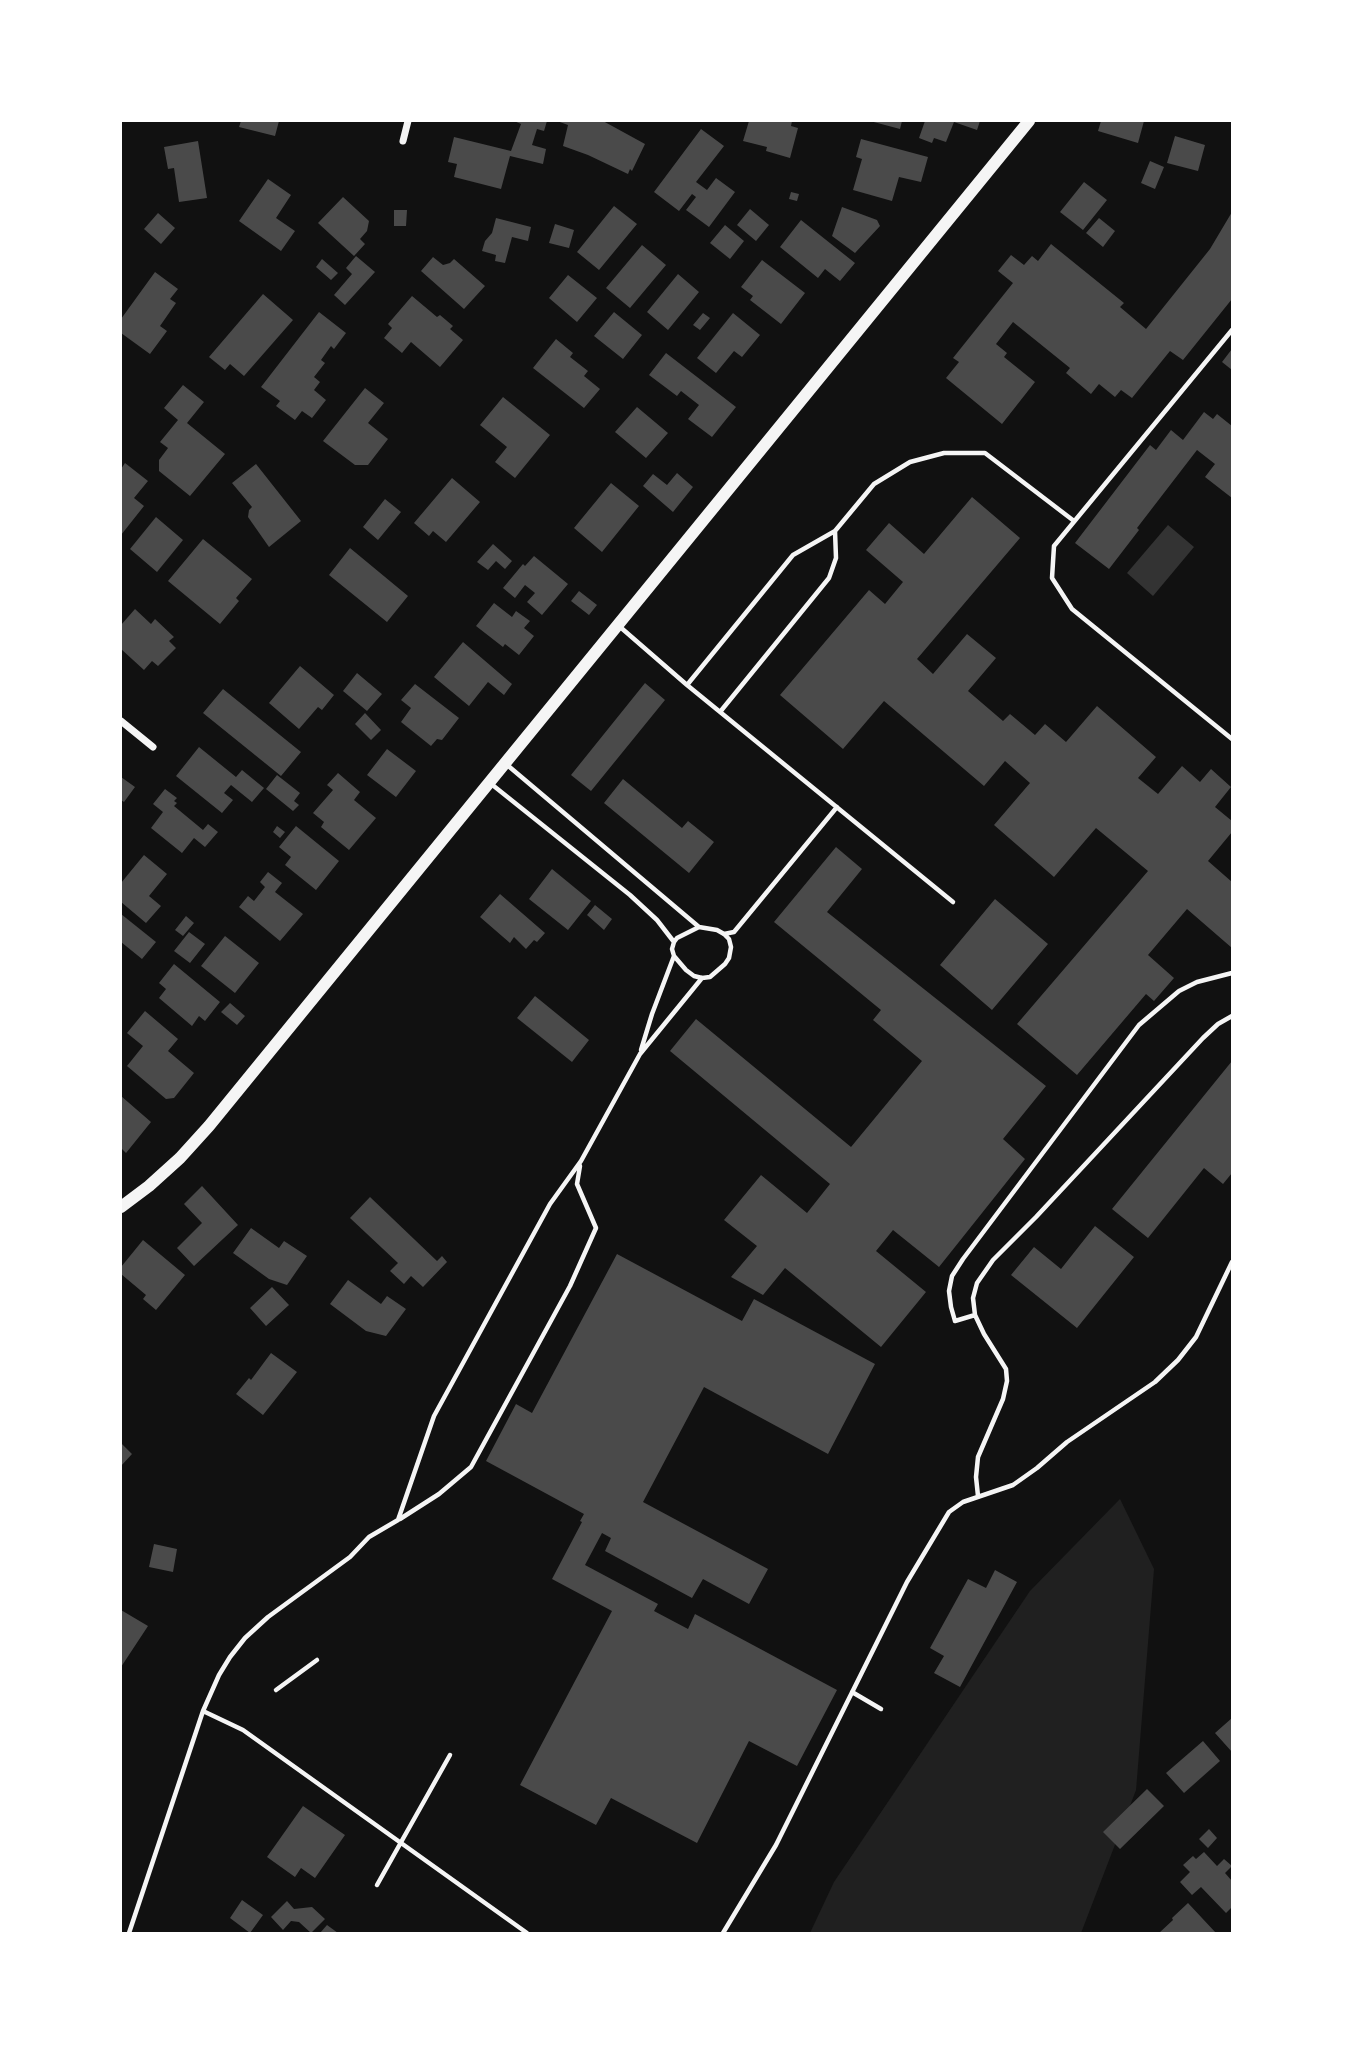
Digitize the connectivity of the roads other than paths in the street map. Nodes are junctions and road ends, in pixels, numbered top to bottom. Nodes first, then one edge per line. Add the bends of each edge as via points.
1 (408, 121) edge
2 (1029, 121) edge
3 (403, 141) dead end
4 (1232, 330) edge
5 (1074, 521) junction
6 (835, 531) junction
7 (617, 624) junction
8 (687, 685) junction
9 (720, 712) junction
10 (121, 721) edge
11 (1232, 739) edge
12 (153, 747) dead end
13 (505, 763) junction
14 (489, 783) junction
15 (837, 807) junction
16 (953, 902) dead end
17 (699, 927) junction
18 (724, 934) junction
19 (674, 942) junction
20 (674, 956) junction
21 (1232, 973) edge
22 (702, 978) junction
23 (1232, 1016) edge
24 (640, 1054) junction
25 (581, 1161) junction
26 (121, 1207) edge
27 (1232, 1262) edge
28 (975, 1315) junction
29 (978, 1496) junction
30 (398, 1520) junction
31 (317, 1660) dead end
32 (276, 1690) dead end
33 (852, 1692) junction
34 (881, 1709) dead end
35 (203, 1711) junction
36 (450, 1755) dead end
37 (400, 1843) junction
38 (377, 1885) dead end
39 (129, 1933) edge
40 (527, 1933) edge
41 (723, 1933) edge

1 - 3 street
2 - 7 street
4 - 5 lane
5 - 6 lane via 985,453 944,453 910,462 874,484
5 - 11 lane via 1054,546 1052,578 1072,609
6 - 8 lane via 793,555
6 - 9 lane via 836,558 829,578
7 - 8 lane
7 - 13 street
8 - 9 lane
9 - 15 lane
10 - 12 street
13 - 14 street
13 - 17 lane
14 - 19 lane via 630,895
14 - 26 street via 209,1126 180,1158
15 - 16 lane
15 - 18 lane via 734,932
17 - 18 lane
17 - 19 lane
18 - 22 lane via 731,947 729,958 719,971
19 - 20 lane
20 - 22 lane via 686,970
20 - 24 lane
21 - 28 lane via 1179,991 1139,1025 963,1259 952,1276 951,1307 955,1321
22 - 24 lane
23 - 28 lane via 1203,1038 993,1260 977,1283
24 - 25 lane
25 - 30 lane via 550,1205 434,1416
25 - 30 lane via 577,1184 596,1228 570,1286 471,1467
27 - 29 lane via 1196,1337 1155,1382 1013,1485
28 - 29 lane via 1006,1368 1007,1381 978,1457
29 - 33 lane via 950,1512 907,1582
30 - 35 lane via 369,1537 350,1557 245,1638 219,1675
31 - 32 lane
33 - 34 lane
33 - 41 lane via 776,1845
35 - 37 lane via 243,1730
35 - 39 lane
36 - 37 lane
37 - 38 lane
37 - 40 lane

